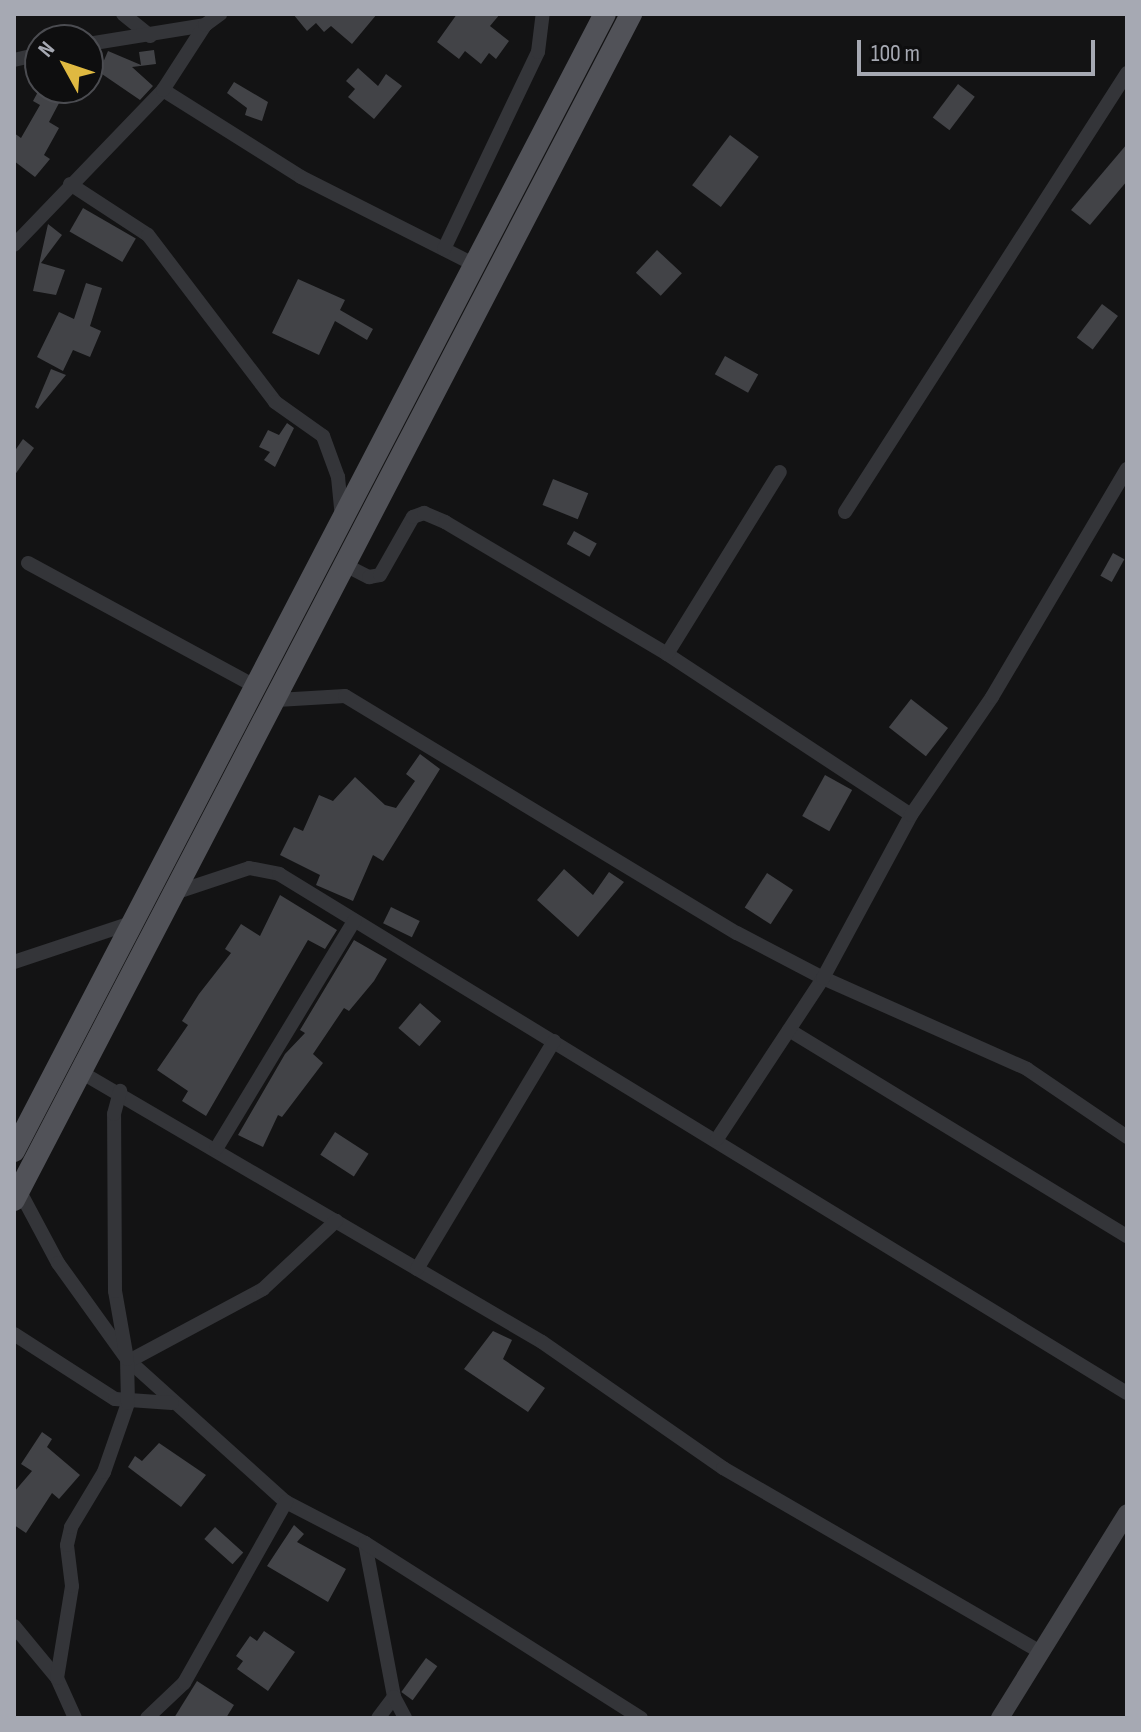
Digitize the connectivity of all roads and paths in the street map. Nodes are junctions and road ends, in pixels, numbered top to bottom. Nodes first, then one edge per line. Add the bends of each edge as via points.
1 (123, 14) edge
2 (220, 14) edge
3 (543, 14) edge
4 (605, 14) edge
5 (631, 14) edge
6 (205, 25) junction
7 (150, 36) junction
8 (104, 42) edge
9 (1127, 73) edge
10 (163, 90) junction
11 (70, 184) junction
12 (14, 245) edge
13 (444, 249) junction
14 (475, 265) junction
15 (1127, 469) edge
16 (780, 472) dead end
17 (845, 512) dead end
18 (342, 518) junction
19 (28, 563) dead end
20 (345, 565) junction
21 (667, 654) junction
22 (255, 686) junction
23 (277, 700) junction
24 (911, 815) junction
25 (173, 893) junction
26 (354, 921) junction
27 (131, 923) junction
28 (14, 962) edge
29 (823, 978) junction
30 (789, 1030) junction
31 (554, 1041) junction
32 (79, 1071) junction
33 (120, 1091) junction
34 (1127, 1137) edge
35 (17, 1138) edge
36 (717, 1139) junction
37 (216, 1149) junction
38 (16, 1195) edge
39 (336, 1221) junction
40 (1127, 1236) edge
41 (417, 1269) junction
42 (14, 1334) edge
43 (128, 1360) junction
44 (1127, 1393) edge
45 (128, 1403) junction
46 (172, 1403) junction
47 (286, 1502) junction
48 (1127, 1513) edge
49 (365, 1543) junction
50 (14, 1626) edge
51 (1041, 1652) junction
52 (57, 1678) junction
53 (394, 1697) junction
54 (381, 1714) edge
55 (75, 1718) edge
56 (147, 1718) edge
57 (403, 1718) edge
58 (641, 1718) edge
59 (1000, 1718) edge

1 - 7 street
2 - 6 street
3 - 13 street via 538,52
4 - 14 main road
5 - 20 main road
6 - 7 street
6 - 10 street
7 - 8 street
9 - 17 street
10 - 11 street
10 - 13 street via 301,177
11 - 12 street
11 - 18 street via 148,235 275,402 323,436 338,477
13 - 14 street
14 - 18 main road
15 - 24 street via 992,697
16 - 21 street
18 - 22 main road
19 - 22 street
20 - 21 street via 369,577 380,575 413,517 424,513
20 - 23 main road
21 - 24 street
22 - 27 main road
23 - 25 main road
23 - 29 street via 345,696 737,933
24 - 29 street
25 - 26 street via 249,868 279,874
25 - 32 main road
26 - 31 street
26 - 37 street
27 - 28 street
27 - 35 main road
29 - 30 street
29 - 34 street via 1027,1069
30 - 36 street
30 - 40 street
31 - 36 street
31 - 41 street
32 - 33 street
32 - 38 main road
33 - 37 street
33 - 43 street via 114,1114 115,1291
36 - 44 street
37 - 39 street
38 - 43 street
39 - 41 street
39 - 43 street via 263,1289
41 - 51 street via 542,1342 723,1468
42 - 45 street via 105,1394
43 - 45 street
43 - 46 street
45 - 46 street
45 - 52 street via 104,1472 71,1527 67,1545 72,1586
46 - 47 street
47 - 49 street
47 - 56 street via 184,1683
48 - 51 street
49 - 53 street
49 - 58 street
50 - 52 street
51 - 59 street
52 - 55 street
53 - 54 street
53 - 57 street
54 - 57 street

